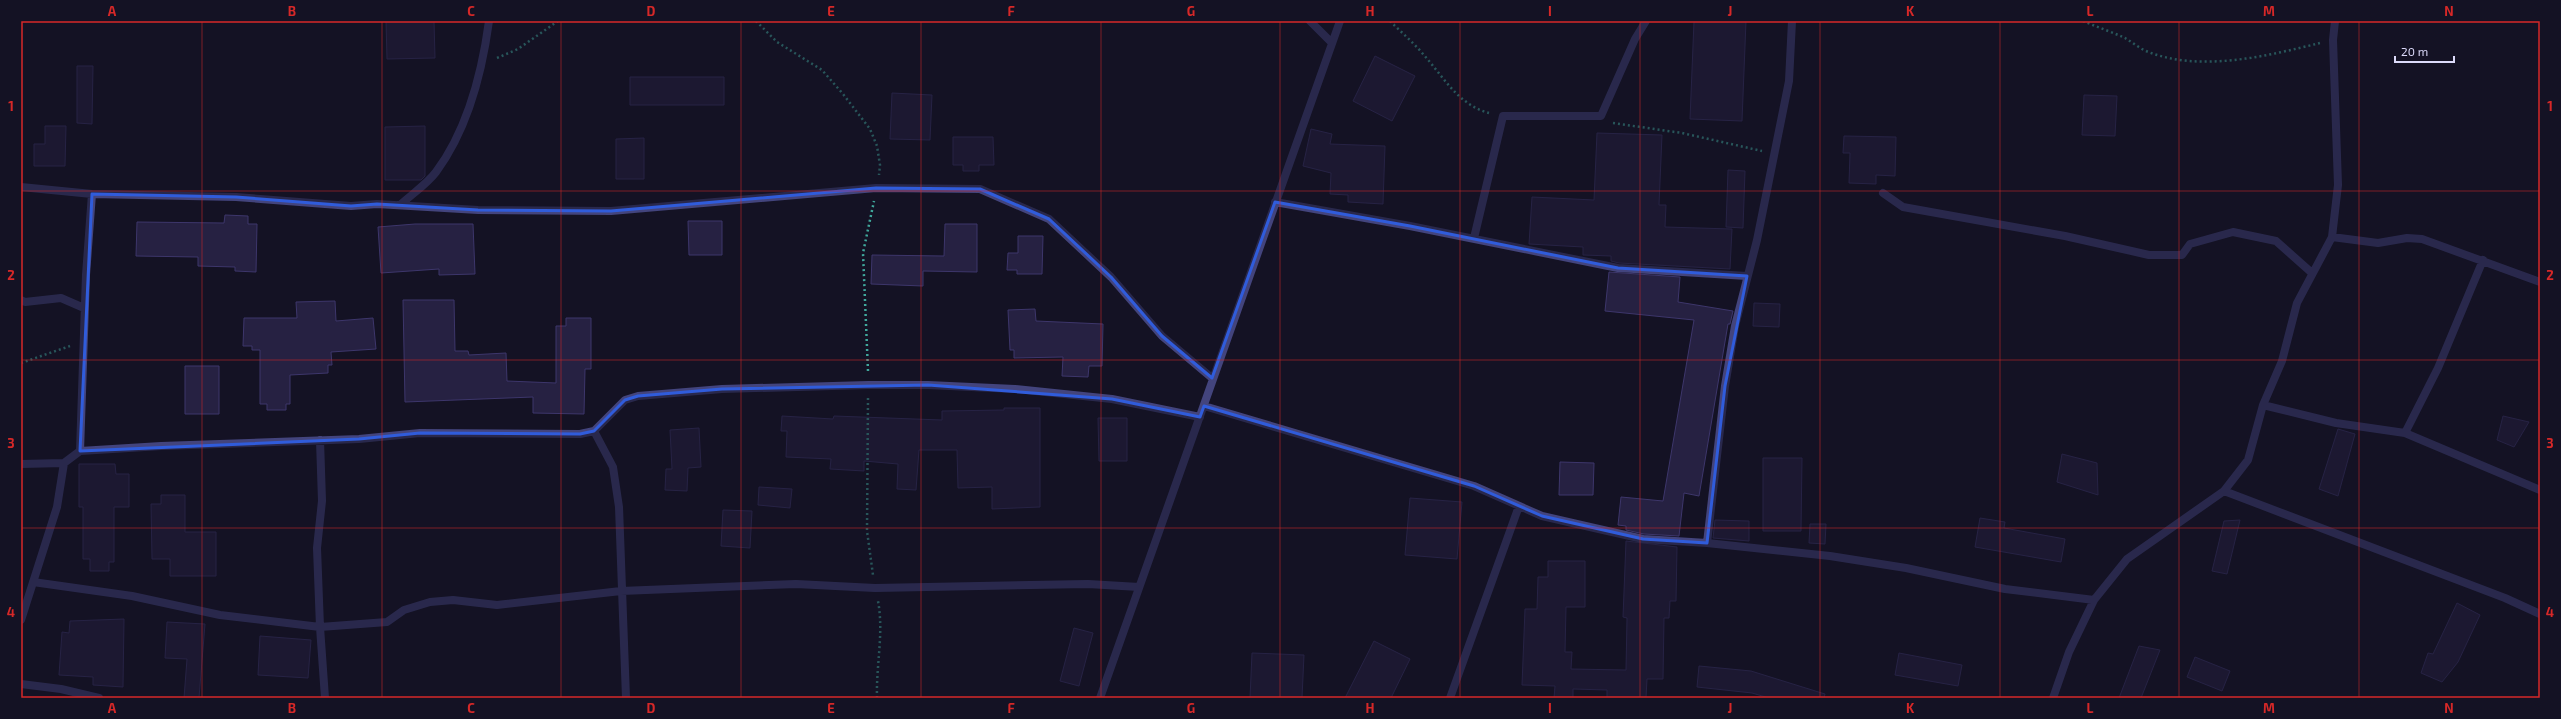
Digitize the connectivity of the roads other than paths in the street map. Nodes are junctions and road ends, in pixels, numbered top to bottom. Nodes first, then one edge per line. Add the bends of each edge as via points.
1 (489, 21) edge
2 (1310, 21) edge
3 (1340, 21) edge
4 (1646, 21) edge
5 (1792, 21) edge
6 (2335, 21) edge
7 (1332, 43) junction
8 (21, 187) edge
9 (1882, 193) dead end
10 (92, 194) junction
11 (1275, 202) junction
12 (400, 204) junction
13 (2332, 237) junction
14 (1474, 238) junction
15 (2483, 260) junction
16 (2312, 273) junction
17 (1747, 276) junction
18 (2540, 282) edge
19 (21, 300) edge
20 (84, 308) junction
21 (1212, 378) junction
22 (2262, 405) junction
23 (1204, 406) junction
24 (1200, 417) junction
25 (594, 431) junction
26 (2405, 433) junction
27 (320, 440) junction
28 (80, 451) junction
29 (64, 463) junction
30 (21, 464) edge
31 (2540, 490) edge
32 (2224, 491) junction
33 (1519, 506) junction
34 (1707, 543) junction
35 (33, 582) junction
36 (1140, 587) junction
37 (621, 591) junction
38 (2094, 600) junction
39 (2540, 614) edge
40 (21, 620) edge
41 (320, 627) junction
42 (21, 684) edge
43 (99, 698) edge
44 (325, 698) edge
45 (626, 698) edge
46 (1100, 698) edge
47 (1450, 698) edge
48 (2052, 698) edge

1 - 12 street via 484,63 462,128 436,173
2 - 7 street
3 - 7 street
4 - 14 street via 1635,39 1601,116 1503,116
5 - 17 street via 1789,81 1757,240
6 - 13 street via 2333,40 2338,185
7 - 11 street
8 - 10 street
9 - 16 street via 1903,207 2065,236 2149,255 2182,255 2190,244 2233,232 2276,241
10 - 12 street via 236,197 351,206
10 - 20 street
11 - 14 street
11 - 21 street
12 - 21 street via 478,210 611,211 876,188 980,189 1049,219 1111,277 1162,336
13 - 15 street via 2378,243 2422,238
13 - 16 street
14 - 17 street via 1618,268
15 - 18 street
15 - 26 street via 2438,368
16 - 22 street via 2297,303 2282,361
17 - 34 street via 1725,386
19 - 20 street via 25,302 61,298
20 - 28 street
21 - 23 street
22 - 26 street via 2336,423
22 - 32 street via 2248,460
23 - 24 street
23 - 33 street via 1474,486
24 - 25 street via 1112,399 1030,391 928,385 868,385 638,396 624,400
24 - 36 street
25 - 27 street via 580,434 420,433
25 - 37 street via 613,467 619,507
26 - 31 street
27 - 28 street
27 - 41 street via 322,501 317,548
28 - 29 street
29 - 30 street
29 - 35 street via 57,507
32 - 38 street via 2127,559
32 - 39 street via 2505,598
33 - 34 street via 1542,516 1643,539
33 - 47 street
34 - 38 street via 1830,556 1906,568 2005,589
35 - 40 street
35 - 41 street via 132,596 220,615
36 - 37 street via 1088,584 875,588 796,584
36 - 46 street
37 - 41 street via 497,605 453,600 430,602 404,610 387,622
37 - 45 street
38 - 48 street via 2069,652
41 - 44 street
42 - 43 street via 61,689

